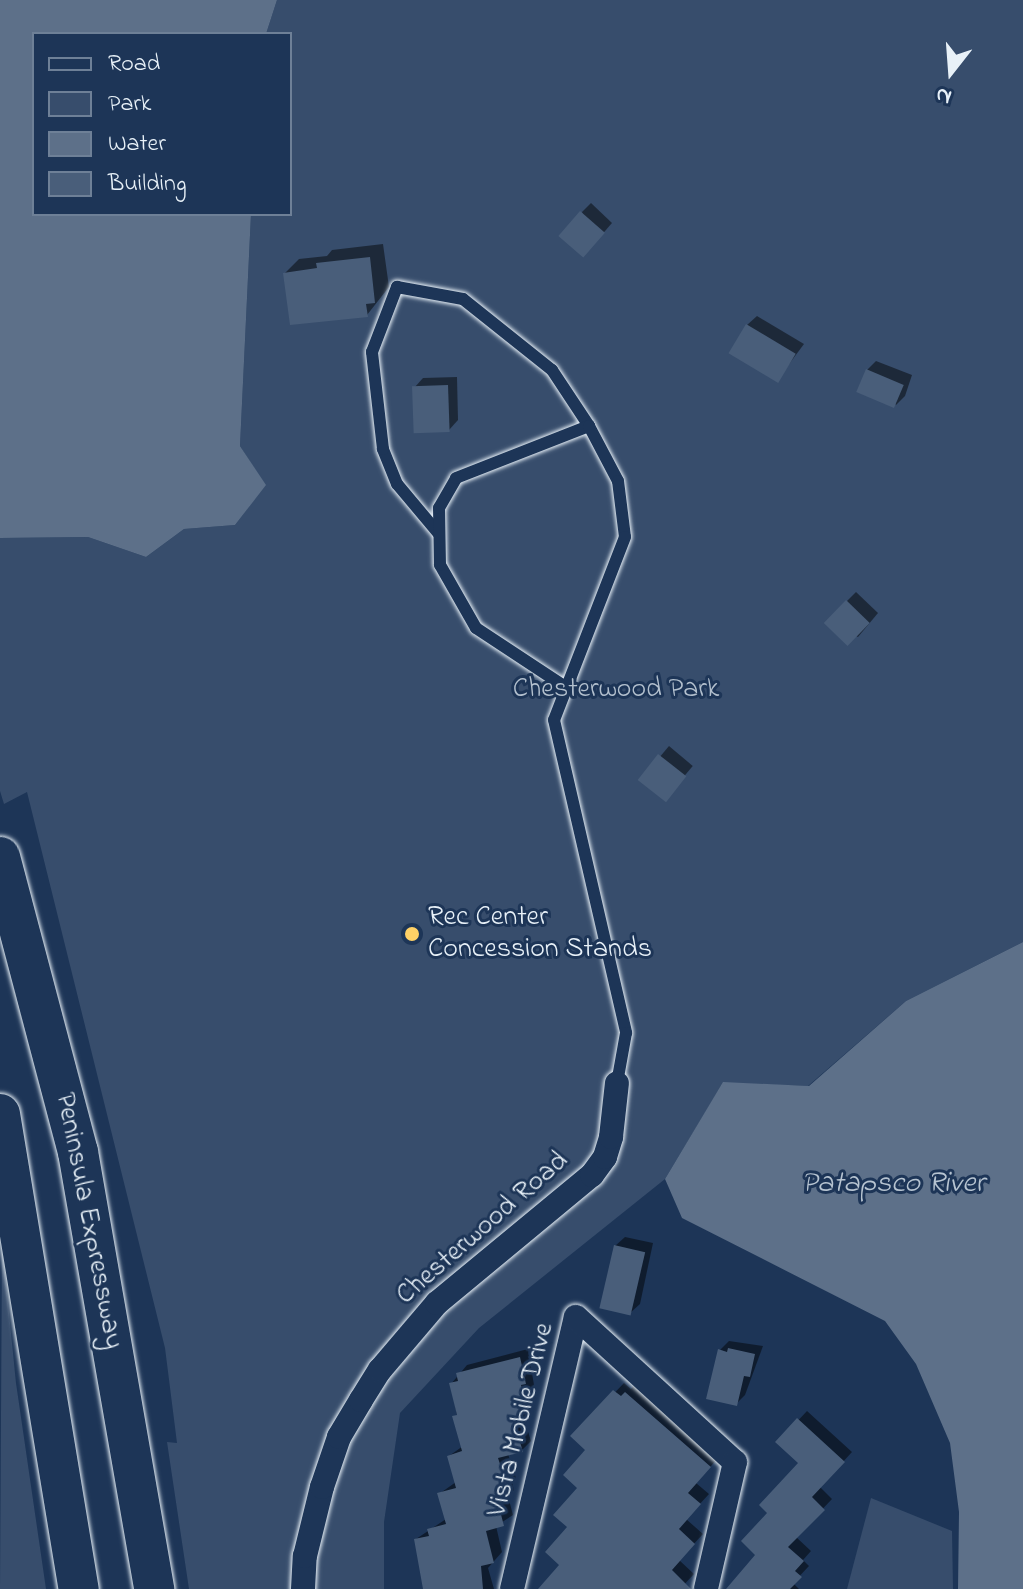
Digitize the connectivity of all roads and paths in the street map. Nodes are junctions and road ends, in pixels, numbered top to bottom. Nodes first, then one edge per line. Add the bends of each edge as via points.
1 (589, 426) junction
2 (439, 534) junction
3 (567, 688) junction
4 (0, 857) edge
5 (617, 1083) joint
6 (0, 1114) edge
7 (79, 1589) edge
8 (154, 1589) edge
9 (303, 1589) edge
10 (512, 1589) edge
11 (706, 1589) edge

1 - 2 lane via 456,478 439,508
1 - 2 lane via 552,370 463,299 397,287 372,352 383,449 397,484
1 - 3 lane via 618,481 625,537
2 - 3 lane via 440,565 476,628
3 - 5 lane via 554,720 626,1033
4 - 8 main road, Peninsula Expressway via 78,1152
5 - 9 street, Chesterwood Road via 611,1137 592,1175 437,1303 361,1400 339,1437 322,1487 305,1556
6 - 7 main road
10 - 11 street, Vista Mobile Drive via 576,1317 735,1462

